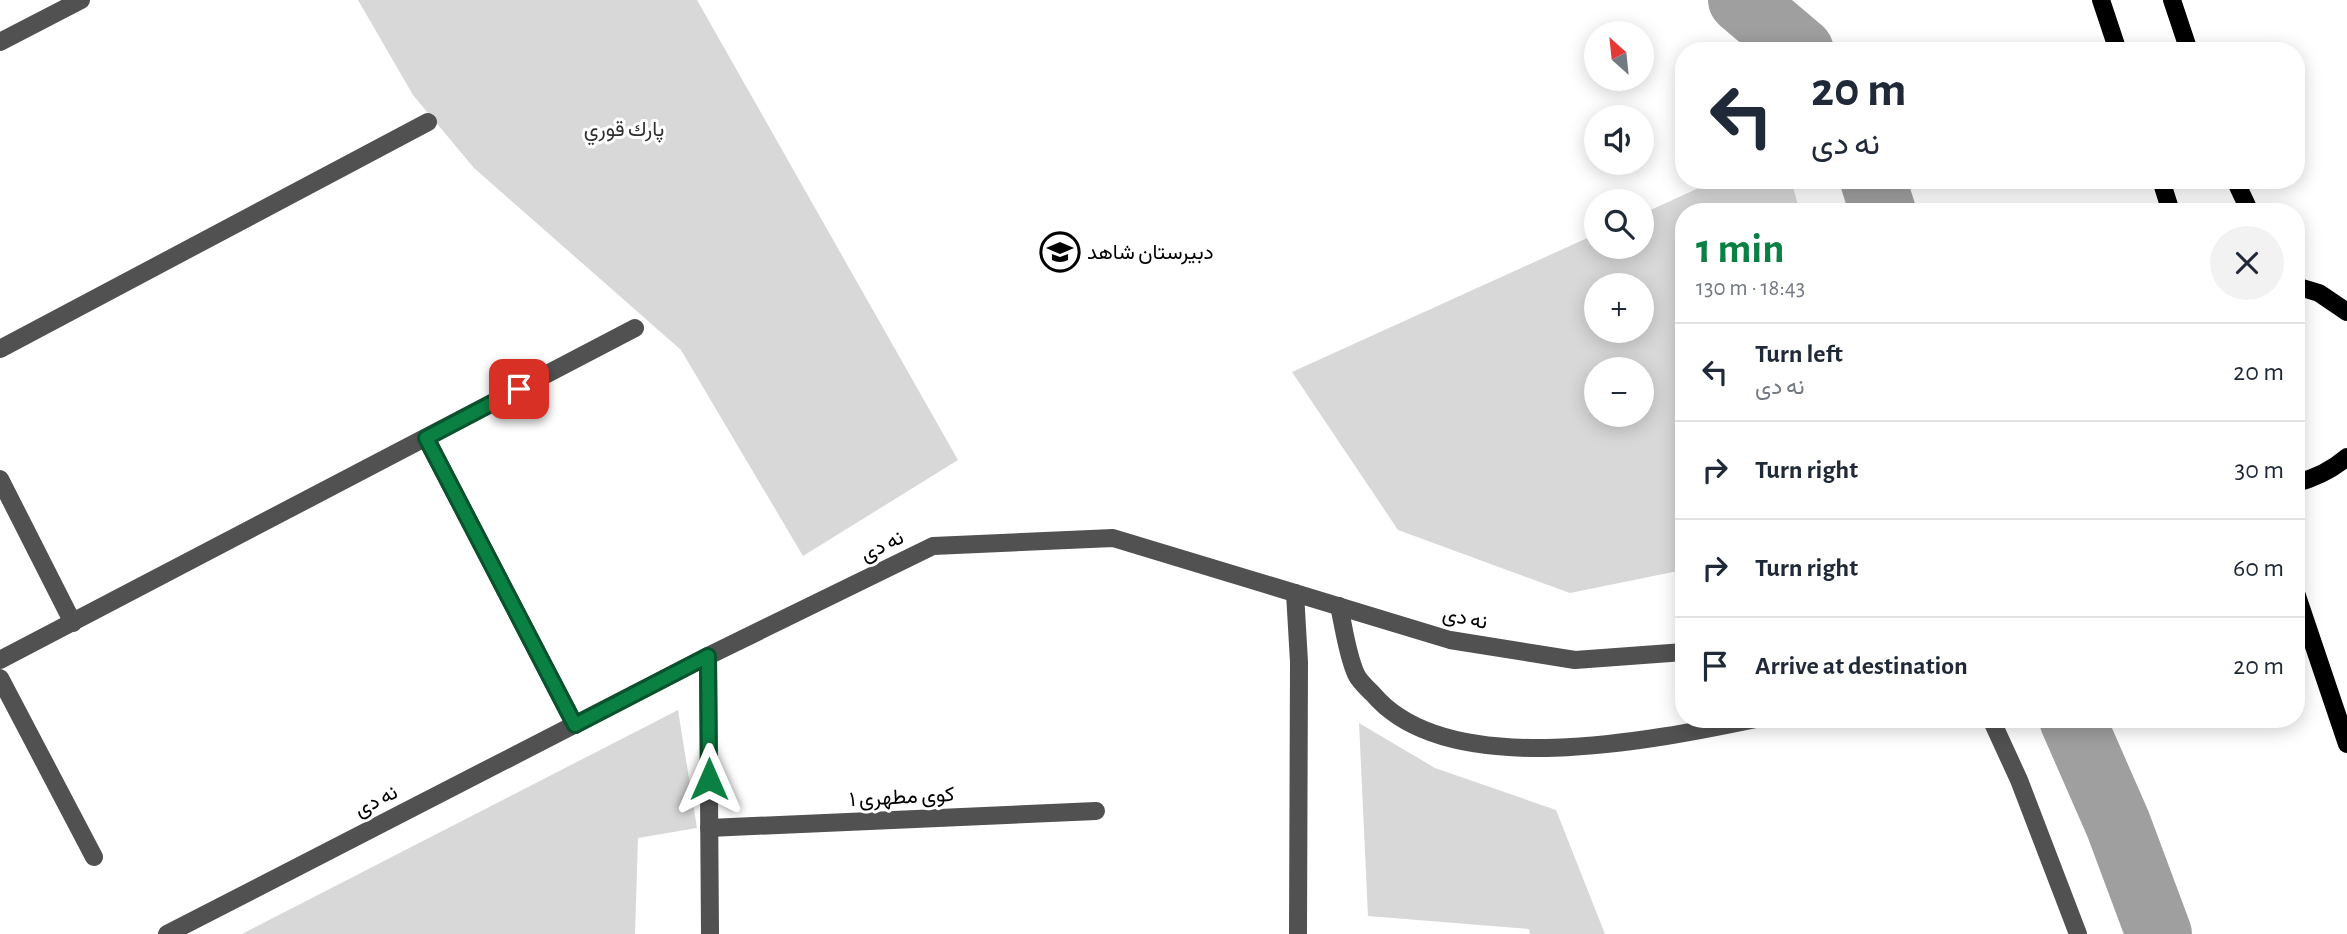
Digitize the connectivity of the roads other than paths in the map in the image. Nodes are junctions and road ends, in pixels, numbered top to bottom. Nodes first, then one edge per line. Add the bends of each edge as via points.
1 (82, 0) edge
2 (2101, 0) edge
3 (2172, 0) edge
4 (0, 42) edge
5 (2115, 42) edge
6 (2186, 42) edge
7 (428, 122) dead end
8 (2305, 289) edge
9 (2345, 307) edge
10 (635, 328) dead end
11 (0, 349) edge
12 (426, 438) junction
13 (2347, 457) edge
14 (0, 479) edge
15 (2305, 480) edge
16 (1295, 593) junction
17 (1339, 606) junction
18 (2305, 620) edge
19 (73, 622) junction
20 (1675, 653) edge
21 (708, 656) junction
22 (0, 660) edge
23 (0, 678) edge
24 (575, 725) junction
25 (1713, 728) edge
26 (1995, 728) edge
27 (2347, 744) edge
28 (1096, 811) dead end
29 (709, 828) junction
30 (94, 857) dead end
31 (167, 934) edge
32 (710, 934) edge
33 (1297, 934) edge
34 (2078, 934) edge

1 - 4 street
2 - 5 main road
3 - 6 main road
7 - 11 street
8 - 9 main road
10 - 12 street
12 - 19 street
12 - 24 street
13 - 15 main road
14 - 19 street
16 - 17 street, نه دی
16 - 21 street, نه دی via 1113,538 933,546
16 - 33 street via 1299,662
17 - 20 street, نه دی via 1450,640 1575,660
17 - 25 street via 1356,675 1388,713 1441,738 1548,750 1661,739
18 - 27 main road
19 - 22 street
21 - 24 street, نه دی
21 - 29 street
23 - 30 street
24 - 31 street, نه دی
26 - 34 street
28 - 29 street, کوی مطهری ۱
29 - 32 street

